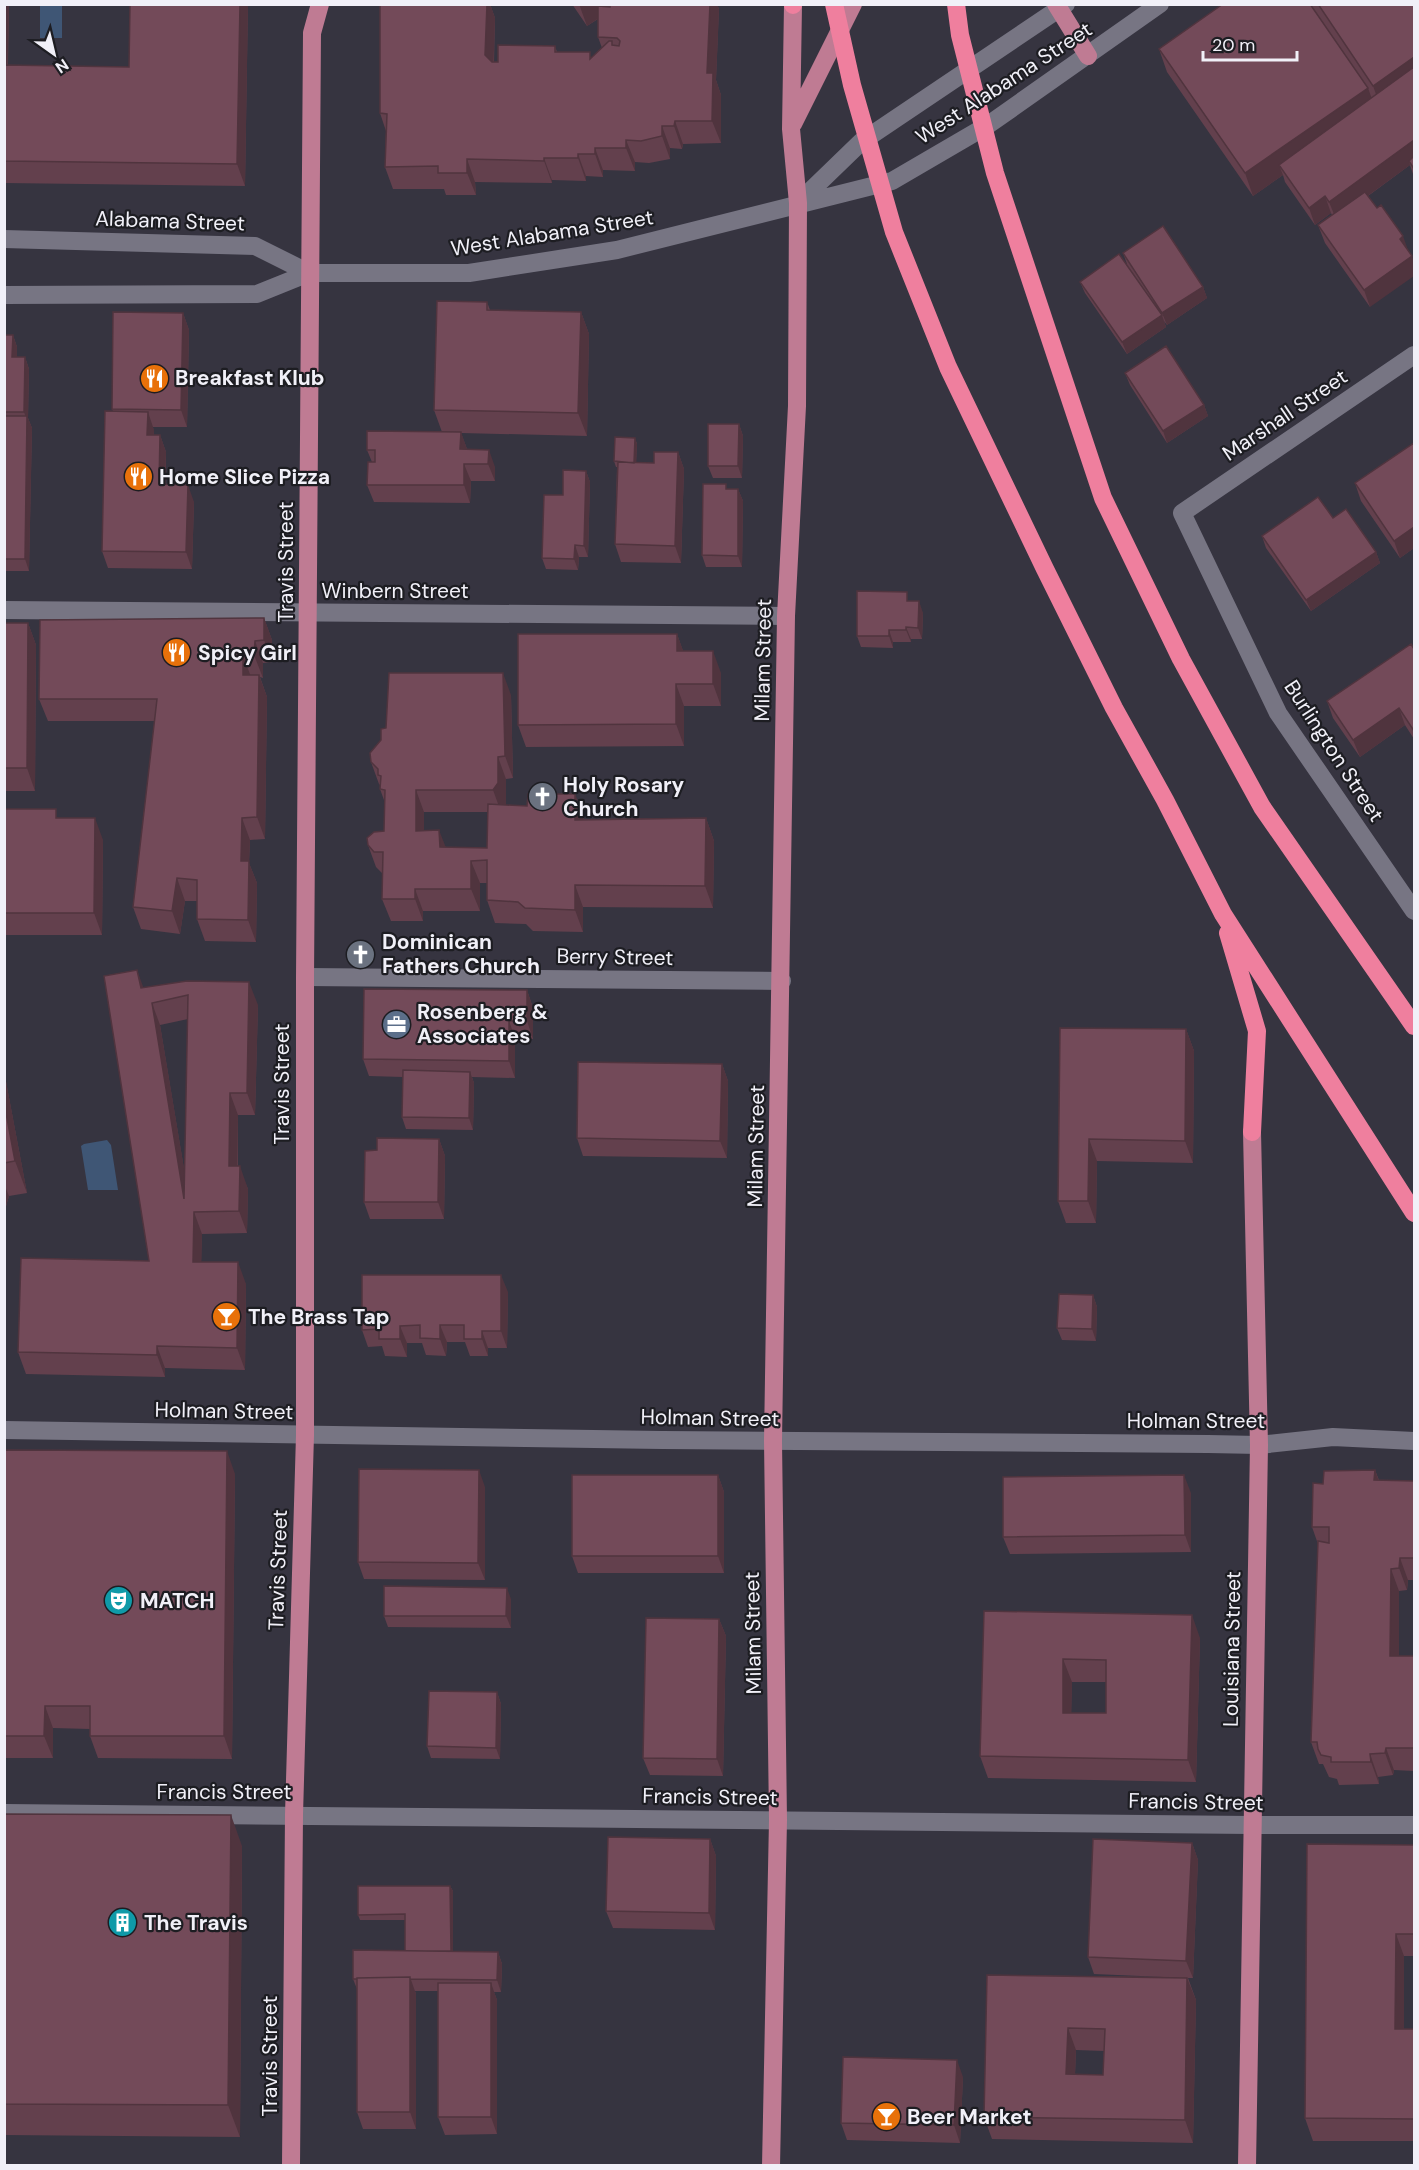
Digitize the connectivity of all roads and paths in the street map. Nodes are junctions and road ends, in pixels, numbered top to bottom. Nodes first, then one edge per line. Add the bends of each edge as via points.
1 (320, 4) edge
2 (327, 4) edge
3 (834, 4) edge
4 (853, 4) edge
5 (956, 4) edge
6 (1160, 4) edge
7 (793, 5) edge
8 (1060, 6) edge
9 (312, 33) junction
10 (1089, 56) junction
11 (791, 129) junction
12 (798, 203) junction
13 (4, 239) edge
14 (309, 273) junction
15 (4, 295) edge
16 (1414, 355) edge
17 (1182, 513) joint
18 (4, 610) edge
19 (308, 613) junction
20 (786, 616) junction
21 (1414, 911) edge
22 (1223, 914) junction
23 (305, 977) junction
24 (782, 981) junction
25 (1414, 1026) edge
26 (1252, 1132) joint
27 (1414, 1213) edge
28 (4, 1430) edge
29 (304, 1435) junction
30 (773, 1441) junction
31 (1414, 1441) edge
32 (1259, 1445) junction
33 (4, 1813) edge
34 (294, 1815) junction
35 (778, 1820) junction
36 (1251, 1825) junction
37 (1414, 1825) edge
38 (291, 2166) edge
39 (771, 2166) edge
40 (1247, 2166) edge

1 - 9 main road, Travis Street
2 - 9 street
3 - 22 highway via 852,85 894,232 948,368 1114,708
4 - 11 main road
5 - 25 highway via 960,35 995,173 1103,498 1181,659 1262,807
6 - 10 street, West Alabama Street
7 - 11 main road, Milam Street
8 - 10 main road
8 - 12 street, West Alabama Street via 861,142
9 - 14 main road, Travis Street
10 - 12 street, West Alabama Street via 988,125 892,181
11 - 12 main road, Milam Street
12 - 14 street, West Alabama Street via 617,250 469,273
12 - 20 main road, Milam Street via 797,406
13 - 14 street, Alabama Street via 255,246
14 - 15 street via 257,294
14 - 19 main road, Travis Street
16 - 17 street, Marshall Street
17 - 21 street, Burlington Street via 1278,713
18 - 19 street, Winbern Street
19 - 20 street, Winbern Street
19 - 23 main road, Travis Street
20 - 24 main road, Milam Street
22 - 26 highway via 1257,1031
22 - 27 highway
23 - 24 street, Berry Street
23 - 29 main road, Travis Street
24 - 30 main road, Milam Street
26 - 32 main road, Louisiana Street
28 - 29 street, Holman Street
29 - 30 street, Holman Street
29 - 34 main road, Travis Street
30 - 32 street, Holman Street
30 - 35 main road, Milam Street
31 - 32 street, Holman Street via 1333,1437
32 - 36 main road, Louisiana Street
33 - 34 street, Francis Street
34 - 35 street, Francis Street
34 - 38 main road, Travis Street
35 - 36 street, Francis Street
35 - 39 main road, Milam Street
36 - 37 street, Francis Street
36 - 40 main road, Louisiana Street

